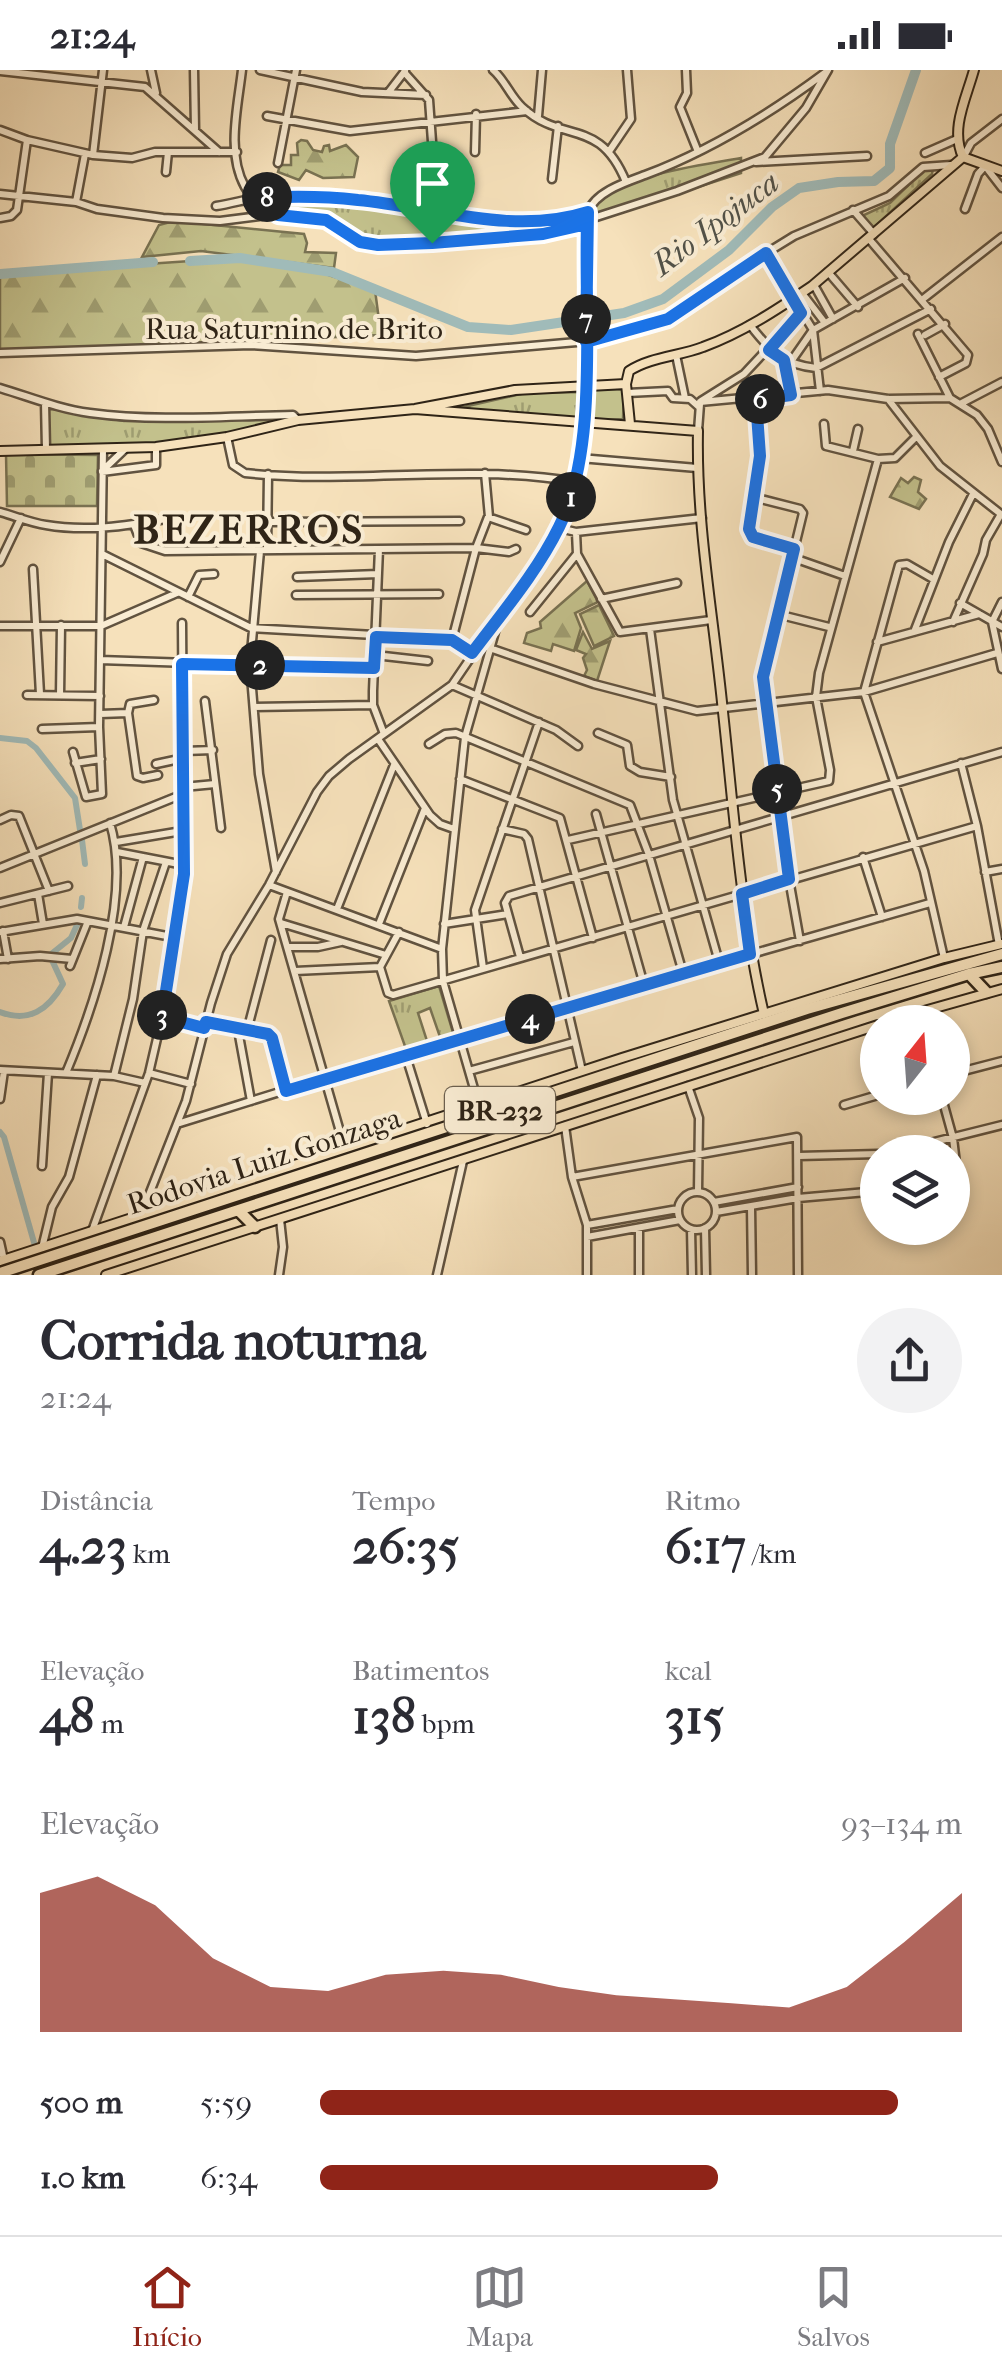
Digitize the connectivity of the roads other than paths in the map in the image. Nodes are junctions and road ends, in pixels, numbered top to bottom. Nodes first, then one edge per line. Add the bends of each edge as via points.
1 (103, 70) edge
2 (151, 70) edge
3 (194, 70) edge
4 (242, 70) edge
5 (260, 70) edge
6 (493, 70) edge
7 (542, 70) edge
8 (627, 70) edge
9 (686, 70) edge
10 (827, 70) edge
11 (974, 70) edge
12 (0, 71) edge
13 (405, 71) edge
14 (56, 73) edge
15 (295, 74) edge
16 (102, 82) junction
17 (156, 94) junction
18 (388, 94) junction
19 (426, 95) junction
20 (526, 111) junction
21 (476, 114) junction
22 (267, 116) dead end
23 (538, 116) junction
24 (1001, 119) edge
25 (284, 120) junction
26 (431, 121) junction
27 (558, 126) junction
28 (0, 130) edge
29 (194, 130) junction
30 (958, 139) junction
31 (27, 140) junction
32 (610, 150) junction
33 (168, 152) junction
34 (219, 152) junction
35 (236, 152) junction
36 (475, 152) dead end
37 (698, 152) junction
38 (925, 153) dead end
39 (89, 155) junction
40 (867, 156) dead end
41 (964, 158) junction
42 (755, 162) junction
43 (278, 163) dead end
44 (951, 165) junction
45 (985, 166) junction
46 (1002, 170) edge
47 (166, 172) dead end
48 (552, 179) dead end
49 (626, 182) junction
50 (1002, 188) edge
51 (0, 194) edge
52 (20, 196) junction
53 (258, 198) junction
54 (76, 202) junction
55 (216, 206) dead end
56 (853, 210) junction
57 (965, 210) dead end
58 (437, 211) junction
59 (275, 214) junction
60 (0, 218) edge
61 (587, 219) junction
62 (872, 236) junction
63 (1002, 237) edge
64 (766, 253) junction
65 (828, 272) junction
66 (905, 278) junction
67 (814, 285) junction
68 (802, 293) junction
69 (924, 299) junction
70 (792, 300) junction
71 (858, 307) junction
72 (931, 308) junction
73 (801, 313) junction
74 (829, 321) junction
75 (945, 324) junction
76 (750, 325) junction
77 (813, 330) junction
78 (586, 342) junction
79 (769, 350) junction
80 (0, 353) edge
81 (676, 355) junction
82 (787, 362) junction
83 (816, 368) junction
84 (939, 377) junction
85 (1002, 382) edge
86 (584, 385) junction
87 (0, 388) edge
88 (627, 388) junction
89 (820, 392) junction
90 (791, 395) junction
91 (685, 398) junction
92 (950, 398) junction
93 (888, 399) junction
94 (756, 400) junction
95 (45, 403) junction
96 (960, 404) junction
97 (700, 405) junction
98 (415, 408) junction
99 (298, 420) junction
100 (583, 423) junction
101 (630, 424) junction
102 (824, 424) dead end
103 (858, 429) dead end
104 (698, 431) junction
105 (227, 437) junction
106 (915, 438) junction
107 (156, 447) junction
108 (46, 448) junction
109 (125, 449) junction
110 (104, 450) junction
111 (0, 451) edge
112 (853, 451) junction
113 (580, 458) junction
114 (878, 459) junction
115 (1002, 462) edge
116 (697, 468) junction
117 (102, 472) junction
118 (485, 473) junction
119 (268, 474) junction
120 (576, 482) junction
121 (973, 494) junction
122 (754, 497) junction
123 (0, 512) edge
124 (1001, 514) edge
125 (21, 518) junction
126 (702, 518) junction
127 (488, 519) junction
128 (166, 520) dead end
129 (267, 522) junction
130 (460, 522) dead end
131 (134, 525) junction
132 (102, 528) junction
133 (559, 528) junction
134 (526, 530) dead end
135 (576, 532) junction
136 (476, 548) junction
137 (516, 548) dead end
138 (379, 549) junction
139 (264, 550) junction
140 (792, 553) junction
141 (102, 554) junction
142 (577, 554) junction
143 (1, 557) edge
144 (33, 569) dead end
145 (214, 574) dead end
146 (378, 574) junction
147 (844, 576) junction
148 (297, 577) dead end
149 (933, 579) junction
150 (677, 583) dead end
151 (178, 592) junction
152 (439, 594) dead end
153 (296, 595) dead end
154 (378, 595) junction
155 (188, 597) junction
156 (600, 598) junction
157 (1002, 602) edge
158 (960, 604) junction
159 (501, 612) junction
160 (530, 612) dead end
161 (777, 614) junction
162 (980, 614) junction
163 (711, 620) junction
164 (953, 622) junction
165 (992, 622) junction
166 (182, 624) dead end
167 (35, 625) junction
168 (0, 626) edge
169 (61, 626) junction
170 (102, 626) junction
171 (829, 627) junction
172 (1002, 627) edge
173 (251, 628) junction
174 (650, 629) junction
175 (914, 632) junction
176 (376, 637) junction
177 (452, 640) junction
178 (876, 642) junction
179 (478, 644) junction
180 (492, 650) junction
181 (472, 653) junction
182 (997, 653) junction
183 (375, 655) junction
184 (100, 660) junction
185 (428, 662) dead end
186 (182, 664) junction
187 (250, 664) junction
188 (1001, 666) edge
189 (374, 668) junction
190 (452, 685) junction
191 (864, 692) junction
192 (40, 694) junction
193 (28, 695) dead end
194 (60, 695) junction
195 (100, 696) junction
196 (477, 696) junction
197 (816, 697) junction
198 (154, 700) dead end
199 (206, 700) dead end
200 (660, 704) junction
201 (766, 705) junction
202 (374, 706) junction
203 (254, 708) junction
204 (723, 709) junction
205 (128, 713) junction
206 (100, 714) junction
207 (539, 722) junction
208 (99, 727) junction
209 (42, 729) dead end
210 (598, 734) dead end
211 (381, 736) junction
212 (465, 737) junction
213 (428, 744) dead end
214 (578, 746) dead end
215 (73, 752) dead end
216 (1002, 752) edge
217 (213, 753) junction
218 (184, 754) junction
219 (100, 758) junction
220 (527, 760) junction
221 (75, 763) junction
222 (961, 763) junction
223 (156, 764) dead end
224 (394, 765) junction
225 (158, 775) dead end
226 (671, 777) junction
227 (460, 780) junction
228 (894, 782) junction
229 (215, 784) junction
230 (183, 790) junction
231 (778, 794) junction
232 (512, 800) junction
233 (734, 804) junction
234 (426, 808) junction
235 (596, 814) dead end
236 (677, 817) junction
237 (781, 817) junction
238 (0, 820) edge
239 (110, 823) junction
240 (639, 825) junction
241 (977, 826) junction
242 (221, 828) dead end
243 (454, 829) junction
244 (502, 830) junction
245 (736, 830) junction
246 (182, 831) junction
247 (602, 834) junction
248 (568, 840) junction
249 (116, 842) junction
250 (914, 844) junction
251 (686, 845) junction
252 (118, 852) junction
253 (36, 854) junction
254 (649, 856) junction
255 (143, 857) junction
256 (863, 857) junction
257 (166, 862) junction
258 (184, 865) junction
259 (611, 867) junction
260 (0, 868) edge
261 (1002, 869) edge
262 (985, 872) junction
263 (276, 873) junction
264 (578, 876) junction
265 (789, 879) junction
266 (270, 885) junction
267 (68, 886) dead end
268 (542, 887) junction
269 (48, 891) junction
270 (287, 892) junction
271 (38, 894) junction
272 (742, 894) junction
273 (0, 902) edge
274 (930, 902) junction
275 (702, 905) junction
276 (336, 909) junction
277 (508, 914) junction
278 (666, 916) junction
279 (882, 917) junction
280 (279, 920) junction
281 (474, 920) junction
282 (88, 921) junction
283 (42, 924) junction
284 (378, 924) junction
285 (444, 924) junction
286 (114, 925) junction
287 (124, 927) junction
288 (628, 928) junction
289 (2, 931) edge
290 (142, 931) junction
291 (399, 932) junction
292 (172, 937) junction
293 (593, 938) junction
294 (271, 940) dead end
295 (800, 941) junction
296 (342, 942) junction
297 (288, 946) junction
298 (442, 948) junction
299 (556, 948) junction
300 (1001, 948) edge
301 (386, 954) junction
302 (750, 954) junction
303 (520, 958) junction
304 (944, 958) junction
305 (4, 959) edge
306 (719, 962) junction
307 (380, 967) junction
308 (483, 968) junction
309 (1002, 968) edge
310 (296, 971) junction
311 (683, 972) junction
312 (969, 974) junction
313 (443, 981) junction
314 (644, 985) junction
315 (1002, 989) edge
316 (986, 992) junction
317 (951, 1005) edge
318 (568, 1008) junction
319 (764, 1014) junction
320 (162, 1017) junction
321 (205, 1025) junction
322 (243, 1030) junction
323 (860, 1031) edge
324 (459, 1039) junction
325 (574, 1042) junction
326 (406, 1054) junction
327 (1002, 1061) edge
328 (970, 1069) edge
329 (2, 1070) edge
330 (469, 1071) junction
331 (582, 1072) junction
332 (48, 1073) junction
333 (66, 1073) junction
334 (149, 1073) junction
335 (97, 1075) junction
336 (114, 1076) junction
337 (326, 1078) junction
338 (145, 1084) junction
339 (192, 1084) junction
340 (688, 1086) junction
341 (286, 1091) junction
342 (0, 1099) edge
343 (860, 1100) edge
344 (251, 1101) junction
345 (844, 1105) dead end
346 (479, 1106) junction
347 (178, 1124) junction
348 (427, 1124) junction
349 (1002, 1125) edge
350 (565, 1126) junction
351 (964, 1135) edge
352 (345, 1150) junction
353 (700, 1154) junction
354 (860, 1154) edge
355 (799, 1156) junction
356 (463, 1161) junction
357 (42, 1166) dead end
358 (572, 1176) junction
359 (798, 1188) junction
360 (698, 1191) junction
361 (860, 1193) edge
362 (798, 1198) junction
363 (714, 1202) junction
364 (750, 1207) junction
365 (678, 1208) junction
366 (238, 1212) junction
367 (716, 1212) junction
368 (141, 1216) junction
369 (280, 1220) junction
370 (680, 1220) junction
371 (586, 1226) junction
372 (255, 1227) junction
373 (638, 1228) junction
374 (705, 1228) junction
375 (691, 1229) junction
376 (92, 1231) junction
377 (587, 1237) junction
378 (0, 1242) edge
379 (42, 1248) junction
380 (2, 1261) edge
381 (0, 1273) edge
382 (116, 1273) edge
383 (39, 1275) edge
384 (106, 1275) edge
385 (279, 1275) edge
386 (437, 1275) edge
387 (588, 1275) edge
388 (640, 1275) edge
389 (692, 1275) edge
390 (706, 1275) edge
391 (752, 1275) edge
392 (798, 1275) edge

1 - 16 street
2 - 17 street
3 - 29 street
4 - 35 street
5 - 15 street
6 - 20 street
7 - 23 street
8 - 32 street via 631,119
9 - 37 street via 688,92 680,108
10 - 37 street
10 - 42 street via 806,108
11 - 30 main road
12 - 14 street
13 - 18 street
13 - 19 street
14 - 16 street
15 - 18 street
15 - 25 street
16 - 17 street
16 - 39 street
17 - 29 street
18 - 19 street
19 - 26 street
20 - 21 street
20 - 23 street
21 - 26 street
21 - 36 street
22 - 25 street
23 - 27 street
24 - 41 street
25 - 26 street via 350,132
25 - 43 street
26 - 58 street
27 - 32 street
27 - 48 street
28 - 31 street
29 - 34 street
30 - 38 street
30 - 41 main road
31 - 39 street
31 - 52 street
32 - 49 street
33 - 34 street
33 - 39 street
33 - 47 street
34 - 35 street
35 - 53 street via 244,185
37 - 49 street
39 - 54 street
40 - 42 street
41 - 44 main road
41 - 45 main road
42 - 61 street
44 - 56 street, Rua Saturnino de Brito via 928,165 889,196
44 - 62 main road
45 - 46 main road
45 - 50 street
45 - 57 street
49 - 61 street via 598,198
51 - 52 street
52 - 54 street
52 - 60 street via 14,213
53 - 55 street
53 - 58 street via 307,196
53 - 59 street
54 - 59 street via 202,220
56 - 62 street
56 - 64 street, Rua Saturnino de Brito
58 - 61 street via 468,218
59 - 61 street via 326,220 360,242 378,245 528,235
61 - 78 street
62 - 65 main road
62 - 66 street
63 - 69 street
64 - 70 street
64 - 78 street, Rua Saturnino de Brito via 668,319
65 - 67 main road
65 - 71 street
66 - 69 street
66 - 71 street
67 - 68 main road
67 - 74 street
68 - 70 main road
68 - 74 street
69 - 72 street
70 - 73 street
70 - 76 main road
71 - 74 street
72 - 75 street
72 - 83 street
73 - 77 street
73 - 79 street
74 - 77 street
75 - 84 street via 922,334
75 - 84 street via 968,360
76 - 79 street
76 - 81 main road
77 - 82 street
77 - 83 street
78 - 80 street, Rua Saturnino de Brito via 416,356 252,345
78 - 86 street
79 - 82 street
79 - 97 street
81 - 88 main road via 634,367
81 - 91 street
82 - 83 street
82 - 90 street
83 - 89 street
84 - 92 street
85 - 96 street
86 - 88 main road
86 - 98 main road
86 - 100 street
87 - 95 street
88 - 91 street
88 - 101 main road
89 - 90 street
89 - 93 street
90 - 94 street
91 - 97 street
92 - 93 street
92 - 96 street
93 - 106 street
94 - 97 street
94 - 122 street via 760,456
95 - 99 street via 120,416 293,414
95 - 108 street
96 - 115 street via 988,429
97 - 104 street
98 - 99 main road
98 - 100 main road
99 - 105 main road
100 - 101 main road
100 - 113 street
101 - 104 main road
102 - 112 street via 825,446
103 - 112 street
104 - 116 main road
105 - 107 main road
105 - 119 street via 240,471
106 - 114 street via 895,458
106 - 121 street
107 - 109 main road
107 - 117 street via 156,465
108 - 110 main road
108 - 111 main road
109 - 110 main road
109 - 117 street
110 - 117 street
112 - 114 street
113 - 116 street
113 - 120 street
114 - 147 street
116 - 126 main road
117 - 132 street
118 - 119 street
118 - 120 street
118 - 127 street
119 - 129 street
120 - 133 street
121 - 124 street
121 - 149 street
122 - 140 street via 751,535
122 - 140 street via 802,511
123 - 125 street
124 - 158 street
125 - 132 street
125 - 143 street
126 - 135 street
126 - 163 main road
127 - 134 street
127 - 136 street
128 - 131 street
129 - 130 street
129 - 139 street
131 - 132 street
131 - 139 street via 141,543 165,552
132 - 141 street
133 - 135 street
133 - 159 street
135 - 142 street
136 - 137 street
136 - 138 street
136 - 177 street
138 - 139 street
138 - 146 street
139 - 173 street
140 - 147 street
140 - 161 street
141 - 151 street
141 - 170 street
142 - 156 street
142 - 160 street
144 - 167 street
145 - 155 street via 199,575
146 - 148 street
146 - 154 street
147 - 171 street
149 - 175 street
149 - 178 street via 898,566
150 - 156 street
151 - 155 street
151 - 170 street
152 - 154 street
153 - 154 street
154 - 176 street
155 - 173 street
156 - 174 street via 620,632
157 - 165 street
158 - 162 street
158 - 164 street
159 - 179 street
159 - 180 street
161 - 171 street
161 - 201 street via 764,669
162 - 164 street
162 - 165 street
163 - 174 street
163 - 204 main road
164 - 175 street
165 - 172 street
165 - 182 street
166 - 186 street
167 - 168 street
167 - 169 street
167 - 192 street
169 - 170 street
169 - 194 street
170 - 184 street
171 - 197 street
173 - 176 street
173 - 187 street
174 - 200 street
175 - 178 street
176 - 177 street
176 - 183 street
177 - 181 street
178 - 191 street
179 - 180 street
179 - 181 street
180 - 196 street
180 - 200 street
181 - 190 street
182 - 188 street
182 - 191 street
183 - 185 street
183 - 189 street
184 - 186 street
184 - 195 street
186 - 187 street
186 - 218 street
187 - 189 street
187 - 203 street
189 - 202 street
190 - 196 street
190 - 211 street
191 - 197 street
191 - 228 street
192 - 193 street
192 - 194 street
194 - 195 street
195 - 206 street
196 - 207 street
196 - 212 street
197 - 201 street
197 - 231 street via 830,770 826,783
198 - 205 street via 130,704
199 - 217 street
200 - 204 street
200 - 226 street
201 - 204 street
201 - 231 street
202 - 203 street
202 - 211 street
203 - 263 street
204 - 233 main road
205 - 206 street
205 - 225 street via 136,773
206 - 208 street
207 - 214 street
207 - 220 street
208 - 209 street
208 - 219 street
210 - 226 street via 625,744 635,770
211 - 224 street
211 - 263 street via 329,776
212 - 213 street via 450,732
212 - 220 street
212 - 227 street
215 - 221 street
216 - 222 street
217 - 218 street
217 - 229 street
218 - 223 street
218 - 230 street
219 - 221 street
219 - 221 street via 104,792 90,798
220 - 232 street
220 - 240 street via 625,801
222 - 228 street
222 - 241 street
224 - 234 street
224 - 276 street
226 - 236 street
227 - 232 street
227 - 243 street
228 - 237 street
228 - 250 street
229 - 230 street
229 - 242 street
230 - 239 street
230 - 246 street
231 - 233 street
231 - 237 street
232 - 244 street
232 - 248 street via 560,818
233 - 236 street
233 - 245 main road
234 - 243 street
234 - 284 street
235 - 247 street
236 - 240 street
236 - 251 street
237 - 245 street
237 - 265 street
238 - 253 street via 19,816
239 - 249 street
239 - 253 street
240 - 247 street
240 - 254 street
241 - 250 street
241 - 262 street
243 - 285 street
244 - 268 street via 526,836
244 - 281 street
245 - 251 street
245 - 272 main road
246 - 249 street
246 - 258 street
247 - 248 street
247 - 259 street
248 - 264 street
249 - 252 street
250 - 256 street
250 - 274 street
251 - 254 street
251 - 275 street
252 - 255 street
252 - 286 street
253 - 260 street
253 - 269 street
254 - 259 street
254 - 278 street
255 - 257 street
255 - 287 street
256 - 265 street
256 - 279 street
257 - 258 street
257 - 290 street
258 - 292 street
259 - 264 street
259 - 288 street
261 - 262 street
262 - 300 street
263 - 266 street
264 - 268 street
264 - 293 street
265 - 272 street
265 - 295 street
266 - 270 street
266 - 321 street via 227,954
267 - 269 street
268 - 277 street via 510,896
268 - 299 street
269 - 271 street
270 - 276 street
270 - 280 street
271 - 273 street
271 - 283 street
272 - 275 street
272 - 302 main road
274 - 279 street
274 - 304 street
275 - 278 street
275 - 306 street
276 - 284 street
277 - 281 street
277 - 303 street
278 - 288 street
278 - 311 street
279 - 295 street
280 - 296 street
280 - 297 street
281 - 285 street
281 - 308 street
282 - 283 street
282 - 286 street
282 - 305 street via 71,962
283 - 289 street
284 - 291 street
285 - 298 street
286 - 287 street
286 - 333 street
287 - 290 street
288 - 293 street
288 - 314 street
289 - 305 street
290 - 292 street
290 - 336 street
291 - 298 street
291 - 301 street
292 - 320 street
293 - 299 street
294 - 322 street
295 - 302 street
296 - 297 street
296 - 301 street
297 - 310 street
298 - 313 street
299 - 303 street
299 - 318 street
300 - 304 main road
300 - 381 highway, Rodovia Luiz Gonzaga / BR-232
301 - 307 street
302 - 306 street
302 - 319 main road
303 - 308 street
304 - 319 main road, BR-232
306 - 311 street
307 - 310 street
307 - 313 street via 393,995
308 - 313 street
309 - 312 highway, Rodovia Luiz Gonzaga / BR-232
310 - 337 street
311 - 314 street
312 - 316 highway
312 - 366 highway, Rodovia Luiz Gonzaga / BR-232
313 - 324 street
314 - 318 street
315 - 316 main road
316 - 317 main road
318 - 324 street
318 - 325 street
319 - 331 main road, BR-232
320 - 321 street
320 - 334 street
321 - 322 street
321 - 339 street
322 - 341 street via 271,1036
322 - 344 street
323 - 340 main road, BR-232
324 - 326 street
324 - 330 street
325 - 330 street
325 - 331 street
326 - 337 street
326 - 348 street
327 - 328 street
329 - 332 street
329 - 342 street
330 - 346 street
331 - 346 main road, BR-232
332 - 333 street
332 - 357 street
333 - 335 street
334 - 338 street
334 - 339 street
335 - 336 street
335 - 379 street
336 - 338 street
337 - 341 street
337 - 352 street
338 - 376 street
339 - 347 street
340 - 350 main road, BR-232
340 - 353 street via 699,1114
341 - 344 street
343 - 345 street
344 - 347 street
346 - 348 main road, BR-232
347 - 368 street
348 - 352 main road, BR-232
349 - 351 street
350 - 356 main road, BR-232
350 - 358 street
352 - 368 main road, BR-232
353 - 355 street via 798,1137
353 - 358 street
353 - 360 street
354 - 355 street
355 - 359 street
356 - 369 main road, BR-232
356 - 386 street
358 - 371 street
359 - 362 street
359 - 363 street
360 - 363 street
360 - 365 street via 686,1194
361 - 362 street
362 - 364 street
362 - 392 street
363 - 367 street
364 - 367 street
364 - 391 street
365 - 370 street
365 - 371 street
366 - 372 highway
366 - 383 highway, Rodovia Luiz Gonzaga / BR-232
367 - 374 street
368 - 376 main road, BR-232
369 - 372 main road, BR-232
369 - 385 street
370 - 373 street
370 - 375 street
371 - 377 street
372 - 382 main road, BR-232
373 - 377 street
373 - 388 street
374 - 375 street
374 - 390 street
375 - 389 street
376 - 379 main road, BR-232
377 - 387 street
378 - 380 street
379 - 380 main road, BR-232
382 - 384 main road, BR-232

